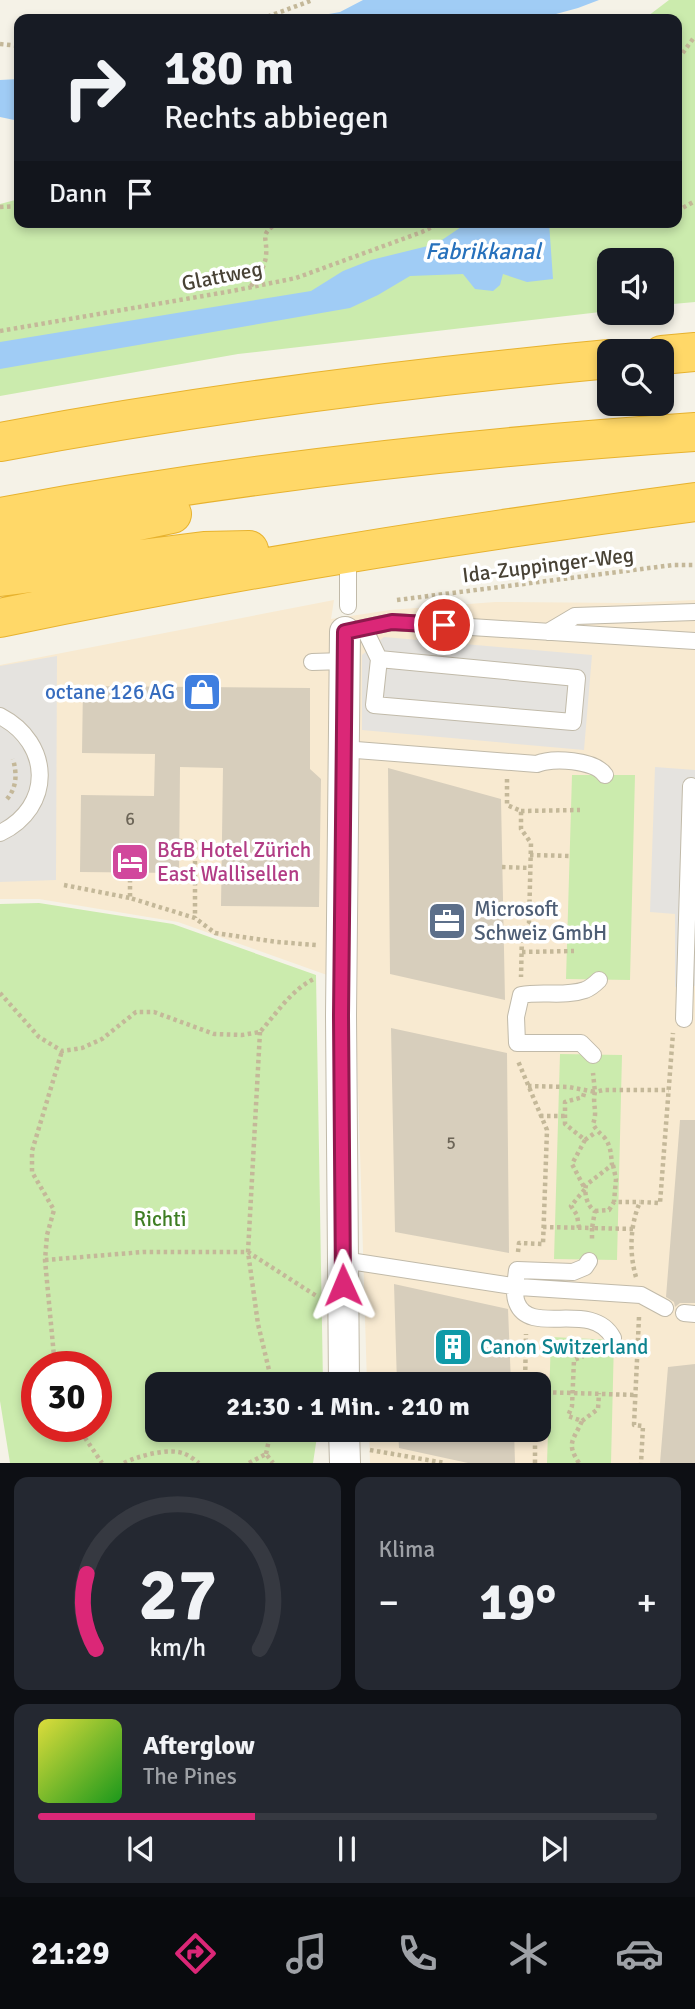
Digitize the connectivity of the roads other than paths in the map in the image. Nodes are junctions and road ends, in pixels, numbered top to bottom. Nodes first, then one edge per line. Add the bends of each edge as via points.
1 (695, 352) edge
2 (674, 354) edge
3 (597, 360) edge
4 (695, 432) edge
5 (0, 442) edge
6 (416, 457) junction
7 (695, 502) edge
8 (0, 517) edge
9 (394, 546) junction
10 (0, 550) edge
11 (348, 554) junction
12 (0, 577) edge
13 (695, 612) edge
14 (0, 618) edge
15 (350, 632) junction
16 (547, 632) junction
17 (695, 641) edge
18 (379, 659) junction
19 (312, 662) dead end
20 (0, 716) edge
21 (343, 749) junction
22 (605, 775) dead end
23 (691, 786) dead end
24 (0, 833) edge
25 (599, 980) dead end
26 (679, 1023) road end
27 (592, 1060) road end
28 (343, 1260) junction
29 (589, 1261) dead end
30 (517, 1281) junction
31 (665, 1308) dead end
32 (613, 1338) dead end
33 (344, 1372) edge

1 - 2 highway
3 - 5 highway via 303,393
4 - 6 highway
6 - 8 highway
6 - 10 highway via 270,496
7 - 9 highway
9 - 11 highway
9 - 12 highway via 204,551
11 - 14 highway
11 - 15 lane
13 - 16 lane via 575,616
15 - 16 lane via 392,622
15 - 18 lane
15 - 19 lane
15 - 21 street
16 - 17 lane
18 - 18 lane via 374,705 573,722 577,678
20 - 24 lane via 28,737 39,764 37,794 29,810
21 - 22 lane via 537,764 546,760 583,763
21 - 28 street
23 - 26 lane
25 - 27 lane via 588,990 521,995 516,1017 517,1043 581,1043 590,1050
28 - 30 lane
28 - 33 street
29 - 30 lane via 573,1272
30 - 31 lane via 640,1295
30 - 32 lane via 516,1301 526,1312 537,1318 594,1320 609,1329

